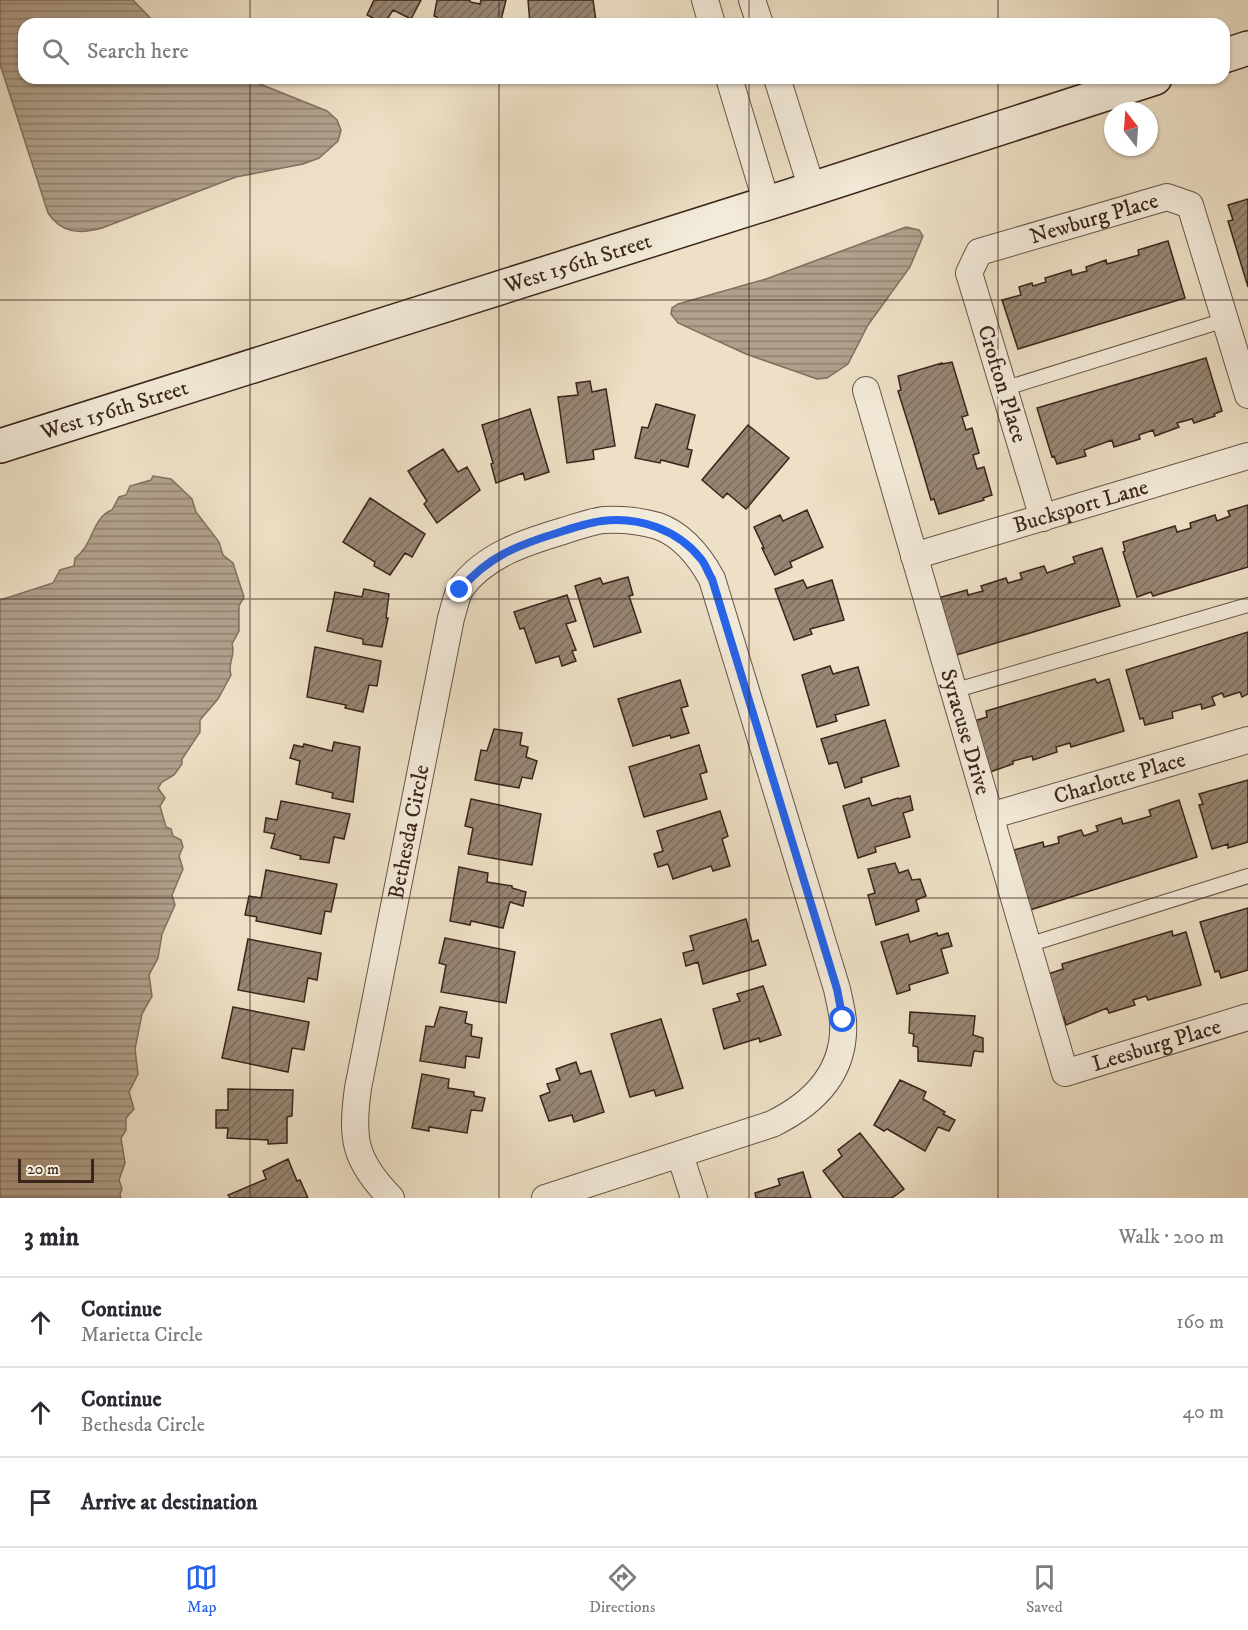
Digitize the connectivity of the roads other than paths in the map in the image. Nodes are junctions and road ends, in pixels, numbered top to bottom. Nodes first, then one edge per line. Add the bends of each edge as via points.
1 (705, 0) edge
2 (752, 0) edge
3 (710, 18) edge
4 (758, 18) edge
5 (1248, 48) edge
6 (1230, 54) edge
7 (731, 84) edge
8 (779, 84) edge
9 (1136, 84) edge
10 (812, 189) junction
11 (767, 204) junction
12 (979, 252) joint
13 (1225, 320) junction
14 (1003, 389) junction
15 (866, 390) dead end
16 (1248, 395) edge
17 (0, 446) edge
18 (1248, 456) edge
19 (1043, 518) junction
20 (914, 556) junction
21 (1248, 605) edge
22 (953, 691) junction
23 (1248, 740) edge
24 (990, 816) junction
25 (1248, 876) edge
26 (1028, 945) junction
27 (1248, 1017) edge
28 (1065, 1073) joint
29 (680, 1155) junction
30 (391, 1198) edge
31 (545, 1198) edge
32 (694, 1198) edge

1 - 3 street
2 - 4 street
5 - 6 street
7 - 11 street
8 - 10 street
9 - 10 street, West 156th Street
10 - 11 street, West 156th Street
11 - 17 street, West 156th Street
12 - 13 street, Newburg Place via 1167,197 1190,205
12 - 14 street, Crofton Place via 969,273
13 - 14 lane
13 - 16 street, Newburg Place
14 - 19 street, Crofton Place
15 - 20 street, Syracuse Drive
18 - 19 street, Bucksport Lane
19 - 20 street, Bucksport Lane
20 - 22 street, Syracuse Drive
21 - 22 lane
22 - 24 street, Syracuse Drive
23 - 24 street, Charlotte Place
24 - 26 street, Syracuse Drive
25 - 26 lane
26 - 28 street, Syracuse Drive
27 - 28 street, Leesburg Place
29 - 30 street, Bethesda Circle via 793,1114 832,1074 841,1048 843,1020 837,989 712,579 702,560 681,539 659,527 603,520 528,542 493,559 460,590 451,618 354,1116 361,1158 372,1179
29 - 31 street
29 - 32 street

